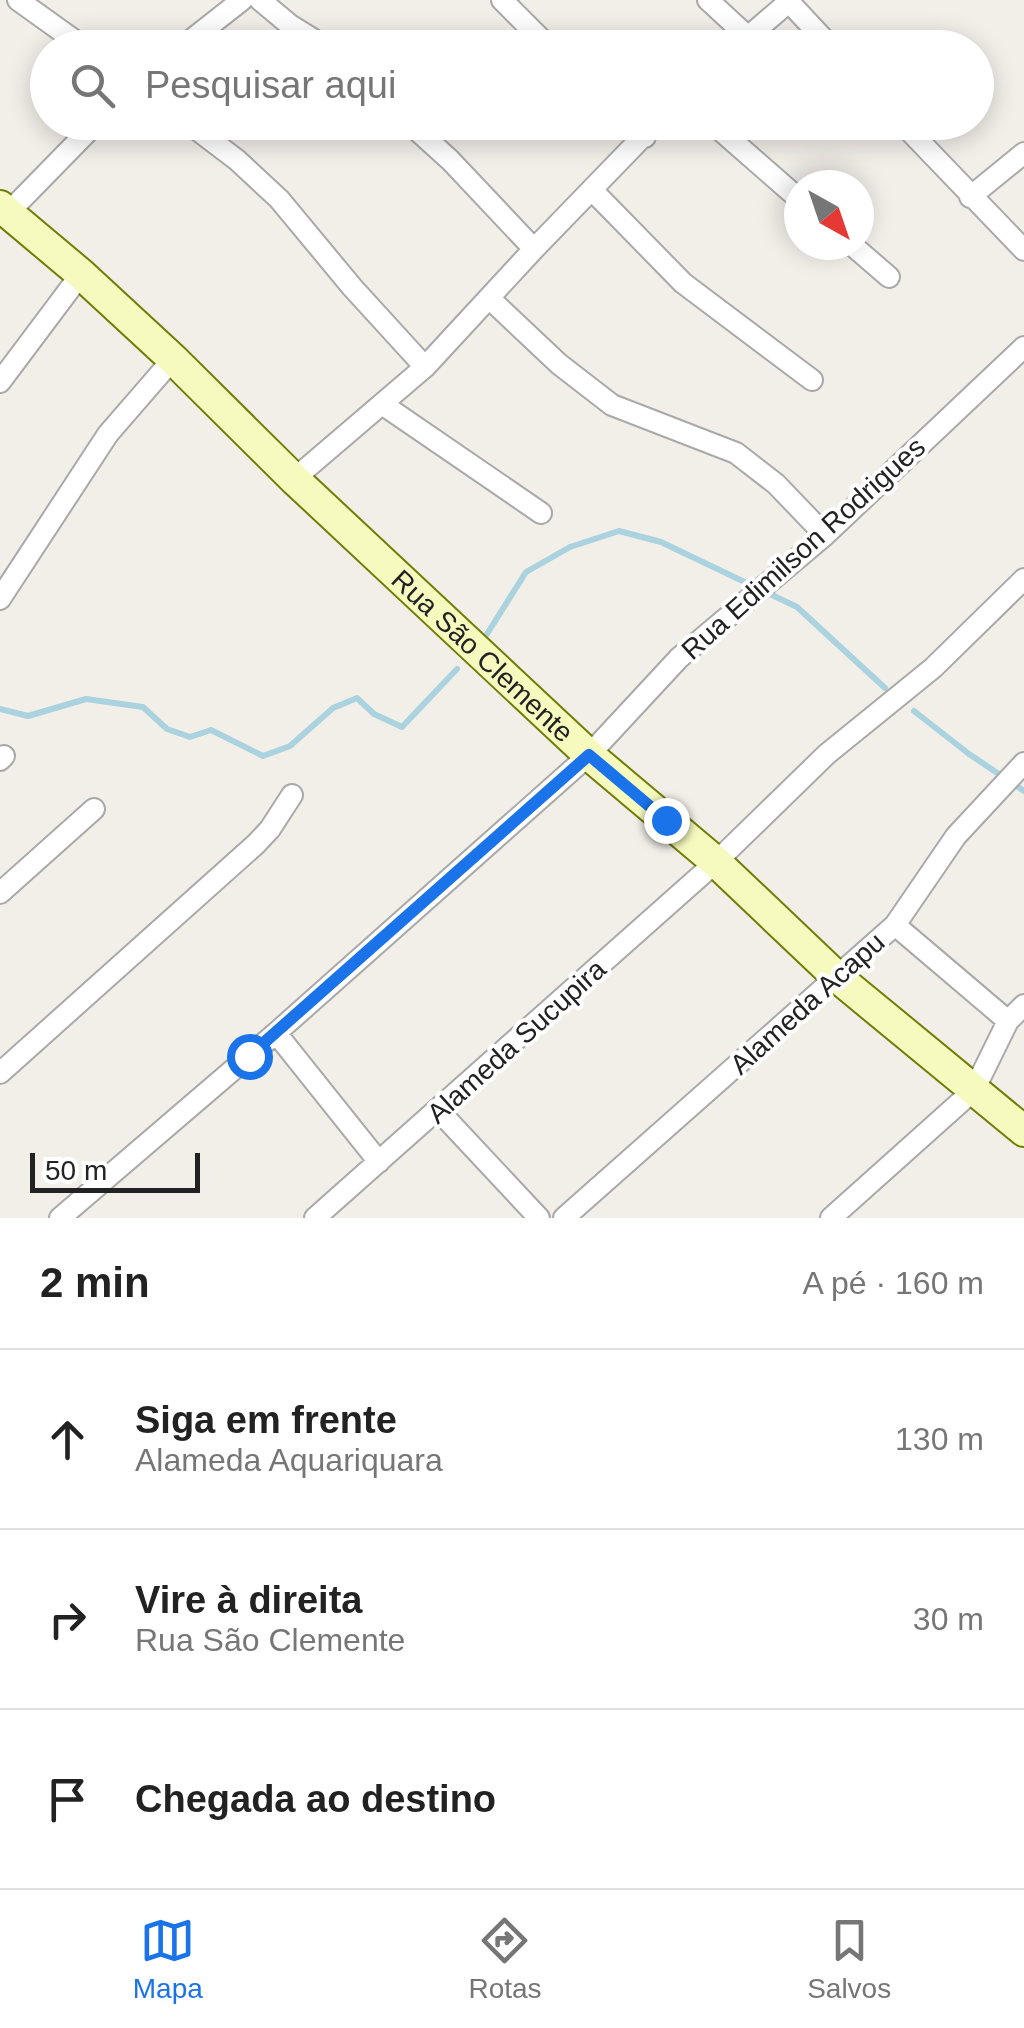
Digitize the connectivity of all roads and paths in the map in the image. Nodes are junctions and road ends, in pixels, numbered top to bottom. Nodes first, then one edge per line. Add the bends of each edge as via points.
1 (18, 0) edge
2 (242, 0) edge
3 (260, 0) edge
4 (502, 0) edge
5 (708, 0) edge
6 (790, 1) edge
7 (60, 30) edge
8 (204, 30) edge
9 (299, 30) edge
10 (532, 30) edge
11 (732, 30) edge
12 (755, 30) edge
13 (816, 30) edge
14 (78, 140) edge
15 (211, 140) edge
16 (428, 140) edge
17 (633, 140) edge
18 (732, 140) edge
19 (918, 140) edge
20 (1024, 153) edge
21 (784, 186) edge
22 (592, 190) junction
23 (970, 197) junction
24 (4, 209) edge
25 (534, 248) junction
26 (1024, 250) edge
27 (869, 260) edge
28 (81, 274) junction
29 (889, 278) dead end
30 (490, 299) junction
31 (1024, 347) edge
32 (172, 359) junction
33 (424, 368) junction
34 (812, 380) dead end
35 (0, 382) edge
36 (382, 404) junction
37 (294, 479) junction
38 (540, 513) dead end
39 (825, 534) junction
40 (1024, 579) edge
41 (0, 599) edge
42 (589, 755) junction
43 (1024, 763) edge
44 (292, 795) dead end
45 (94, 809) dead end
46 (716, 862) junction
47 (0, 893) edge
48 (894, 925) junction
49 (837, 977) junction
50 (1024, 1006) edge
51 (1008, 1020) junction
52 (276, 1033) junction
53 (0, 1073) edge
54 (974, 1090) junction
55 (439, 1110) junction
56 (1024, 1131) edge
57 (379, 1162) junction
58 (60, 1218) edge
59 (314, 1218) edge
60 (538, 1218) edge
61 (564, 1218) edge
62 (830, 1218) edge

1 - 7 street
2 - 8 street
3 - 9 street
4 - 10 street
5 - 11 street
6 - 12 street
6 - 13 street
14 - 24 street
15 - 33 street via 278,199
16 - 25 street
17 - 22 street
18 - 21 street
19 - 23 street
20 - 23 street
22 - 25 street
22 - 34 street via 683,283
23 - 26 street
24 - 28 main road, Rua São Clemente
25 - 30 street
27 - 29 street
28 - 32 main road, Rua São Clemente
28 - 35 street
30 - 33 street
30 - 39 street via 612,405 736,453
31 - 39 street, Rua Edimilson Rodrigues
32 - 37 main road, Rua São Clemente
32 - 41 street via 108,434
33 - 36 street
36 - 37 street
36 - 38 street
37 - 42 main road, Rua São Clemente
39 - 42 street, Rua Edimilson Rodrigues via 679,658
40 - 46 street, Alameda Sucupira via 934,668 826,754
42 - 46 main road, Rua São Clemente
42 - 52 street, Rua Edimilson Rodrigues
43 - 48 street, Alameda Acapu via 956,836
44 - 53 street via 243,856
45 - 47 street
46 - 49 main road, Rua São Clemente
46 - 55 street, Alameda Sucupira
48 - 49 street, Alameda Acapu
48 - 51 street
49 - 54 main road, Rua São Clemente
49 - 61 street, Alameda Acapu
50 - 51 street
51 - 54 street
52 - 57 street
52 - 58 street, Rua Edimilson Rodrigues
54 - 56 main road, Rua São Clemente
54 - 62 street
55 - 57 street, Alameda Sucupira
55 - 60 street
57 - 59 street, Alameda Sucupira

